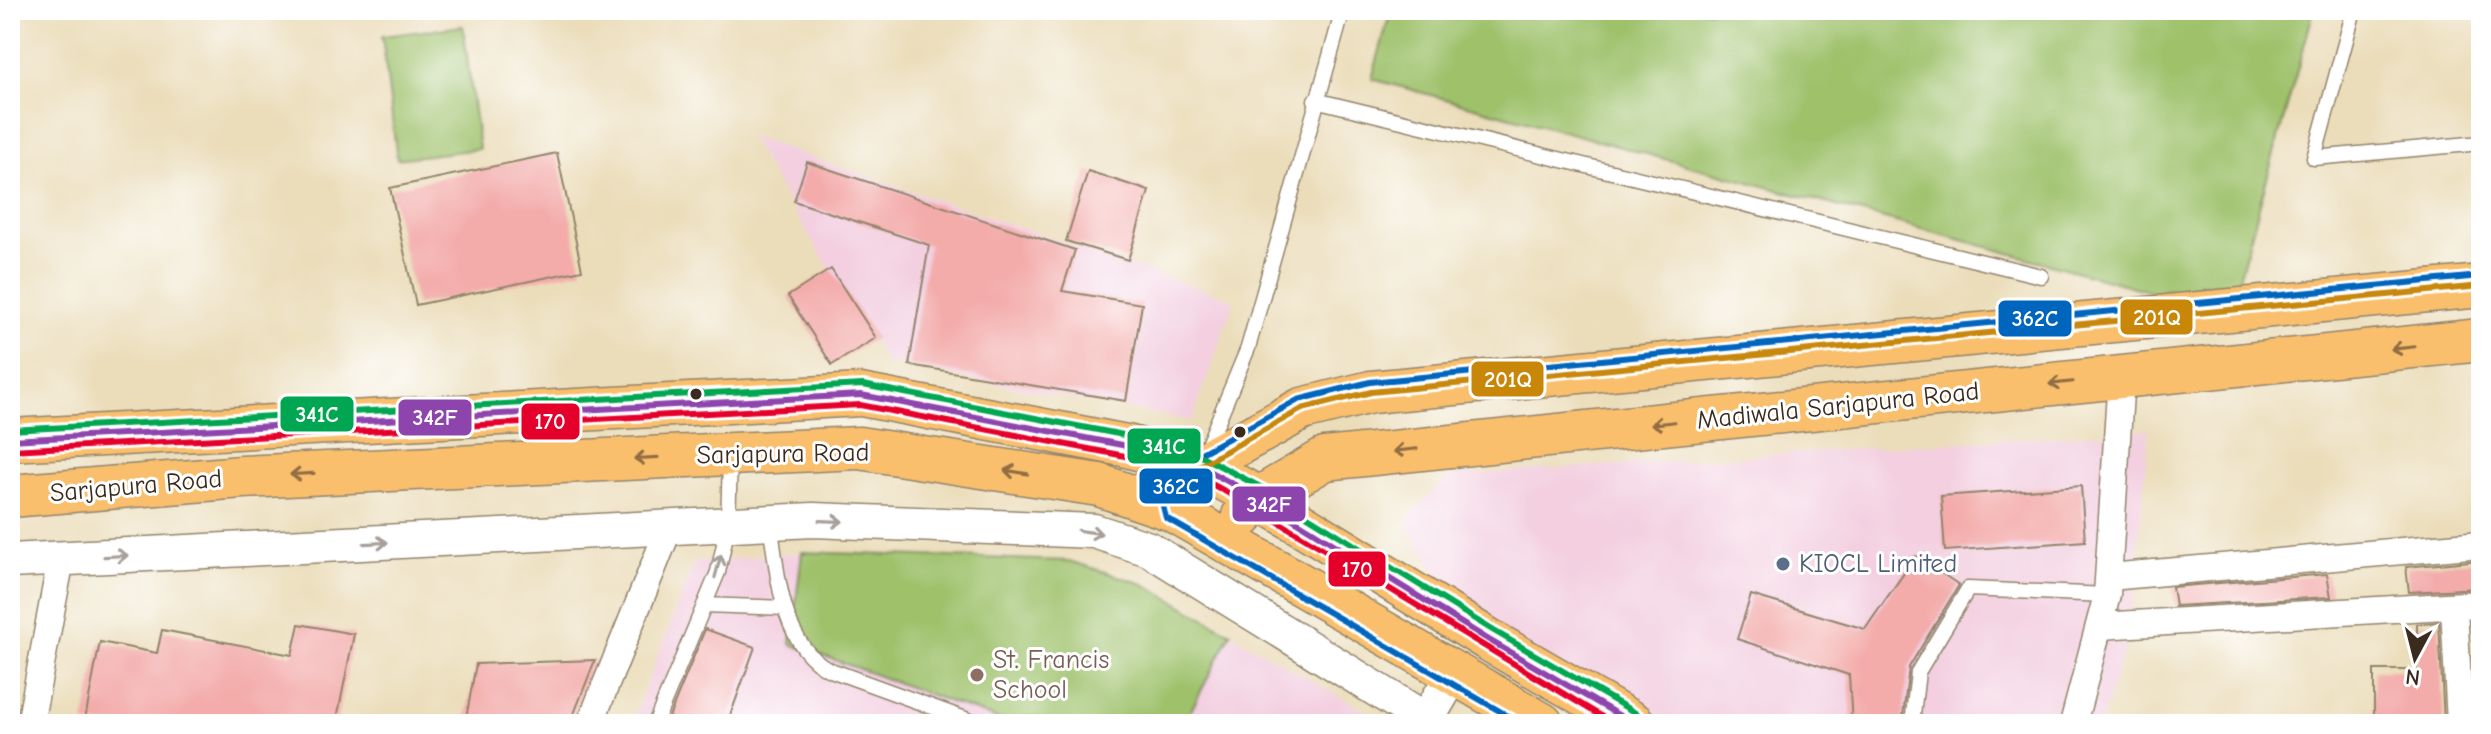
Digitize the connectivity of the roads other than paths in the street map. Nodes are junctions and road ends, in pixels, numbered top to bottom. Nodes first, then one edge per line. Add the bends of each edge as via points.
1 (1343, 10) edge
2 (2354, 10) edge
3 (1315, 100) junction
4 (2481, 143) edge
5 (2041, 276) dead end
6 (2481, 286) edge
7 (2481, 340) edge
8 (2121, 377) junction
9 (10, 440) edge
10 (731, 454) junction
11 (1199, 466) junction
12 (10, 496) edge
13 (1259, 498) junction
14 (1172, 510) junction
15 (770, 523) junction
16 (728, 526) junction
17 (669, 528) junction
18 (1224, 539) junction
19 (2481, 544) edge
20 (61, 559) junction
21 (10, 561) edge
22 (2108, 586) junction
23 (2481, 604) edge
24 (704, 605) junction
25 (2454, 607) junction
26 (785, 608) junction
27 (2099, 626) junction
28 (1454, 673) junction
29 (1428, 723) edge
30 (30, 724) edge
31 (590, 724) edge
32 (655, 724) edge
33 (979, 724) edge
34 (1542, 724) edge
35 (1634, 724) edge
36 (1912, 724) edge
37 (2073, 724) edge
38 (2460, 724) edge

1 - 3 lane
2 - 4 lane via 2314,158
3 - 5 lane
3 - 11 lane via 1248,348
6 - 11 main road via 1371,392 1302,409
7 -> 8 main road, Madiwala Sarjapura Road
8 -> 13 main road, Madiwala Sarjapura Road via 1325,459
8 - 22 street
9 - 11 main road, Sarjapura Road via 861,395 1127,446
10 -> 12 main road, Sarjapura Road via 242,477
14 -> 10 main road, Sarjapura Road via 1099,485 859,448
10 - 16 lane
11 - 13 main road, Sarjapura Road
11 - 14 main road
13 - 18 main road, Madiwala Sarjapura Road
13 - 35 main road, Sarjapura Road
14 - 18 main road, Sarjapura Road
15 - 16 street
15 - 26 lane
15 -> 29 street via 813,520 1094,531 1149,549
16 - 17 street
24 -> 16 lane
20 -> 17 street
17 - 31 street
18 - 28 main road, Sarjapura Road
19 - 22 street
20 - 21 street
20 - 30 street
22 - 27 street
22 - 36 lane via 1968,589 1918,672
23 - 25 street
24 - 26 lane
24 - 32 lane
25 - 27 street
25 - 38 street
26 - 33 lane via 806,655 816,663
27 - 37 street
28 - 29 street
28 - 34 main road, Sarjapura Road

